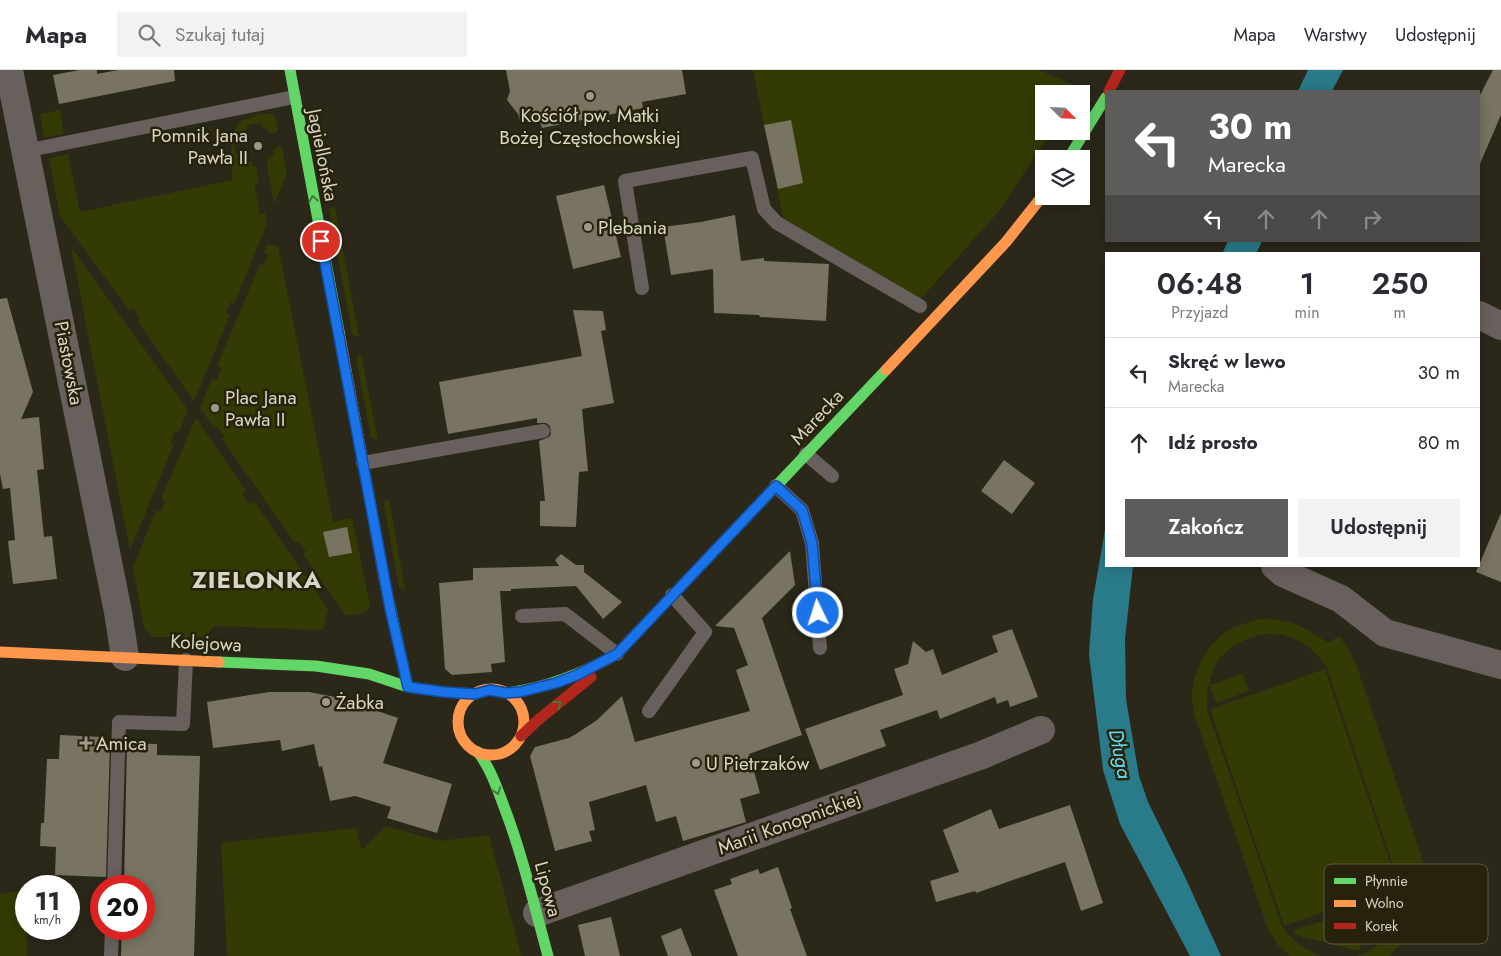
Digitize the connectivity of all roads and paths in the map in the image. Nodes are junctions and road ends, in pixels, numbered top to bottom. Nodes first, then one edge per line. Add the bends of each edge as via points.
1 (9, 70) edge
2 (290, 70) edge
3 (1120, 70) edge
4 (1110, 90) edge
5 (294, 97) junction
6 (1105, 99) edge
7 (1074, 150) edge
8 (25, 151) junction
9 (1035, 205) edge
10 (642, 288) dead end
11 (920, 306) dead end
12 (1480, 316) edge
13 (1501, 326) edge
14 (543, 431) dead end
15 (806, 454) junction
16 (363, 463) junction
17 (832, 476) dead end
18 (776, 486) junction
19 (1276, 567) edge
20 (672, 595) junction
21 (522, 616) dead end
22 (820, 648) dead end
23 (0, 652) edge
24 (614, 656) junction
25 (125, 657) junction
26 (186, 660) junction
27 (1501, 665) edge
28 (408, 687) junction
29 (506, 693) junction
30 (475, 694) junction
31 (434, 703) dead end
32 (650, 711) dead end
33 (448, 714) dead end
34 (458, 724) junction
35 (1041, 730) dead end
36 (521, 736) junction
37 (511, 748) junction
38 (478, 752) junction
39 (509, 765) dead end
40 (510, 792) dead end
41 (514, 831) junction
42 (114, 875) edge
43 (536, 913) junction
44 (112, 940) edge
45 (112, 956) edge
46 (548, 956) edge

1 - 8 street, Piastowska
2 - 5 street, Jagiellońska
3 - 4 street
5 - 8 lane
16 -> 5 street, Jagiellońska
6 - 7 street
8 - 25 street, Piastowska
9 - 15 street, Marecka via 999,249
10 - 11 lane via 625,181 752,158 764,209 777,223
12 - 13 street
14 - 16 lane
15 - 17 lane
15 - 18 street, Marecka
16 - 28 street, Jagiellońska
18 - 20 street, Marecka
18 - 22 lane via 802,510 812,543
19 - 27 street via 1341,599 1385,633
20 - 24 street, Marecka
20 - 32 lane via 705,632
21 - 24 lane via 565,614
23 - 25 street, Kolejowa
24 - 29 street, Marecka via 556,683
36 -> 24 street, Marecka
25 - 26 street, Kolejowa
26 - 28 street, Kolejowa via 333,668 369,674
26 - 42 lane via 182,724 119,722
28 - 30 street, Kolejowa
28 - 31 street, Kolejowa
29 - 30 street via 490,690
29 - 36 street via 519,704 522,712
30 - 34 street via 462,707
33 - 34 street
34 - 38 street via 464,741
35 - 43 street, Marii Konopnickiej via 982,755
36 - 37 street
37 - 38 street via 495,755
37 - 39 street
38 -> 41 street, Lipowa via 489,768
40 - 41 street, Lipowa
41 - 43 street, Lipowa
43 - 46 street, Lipowa
44 - 45 lane

